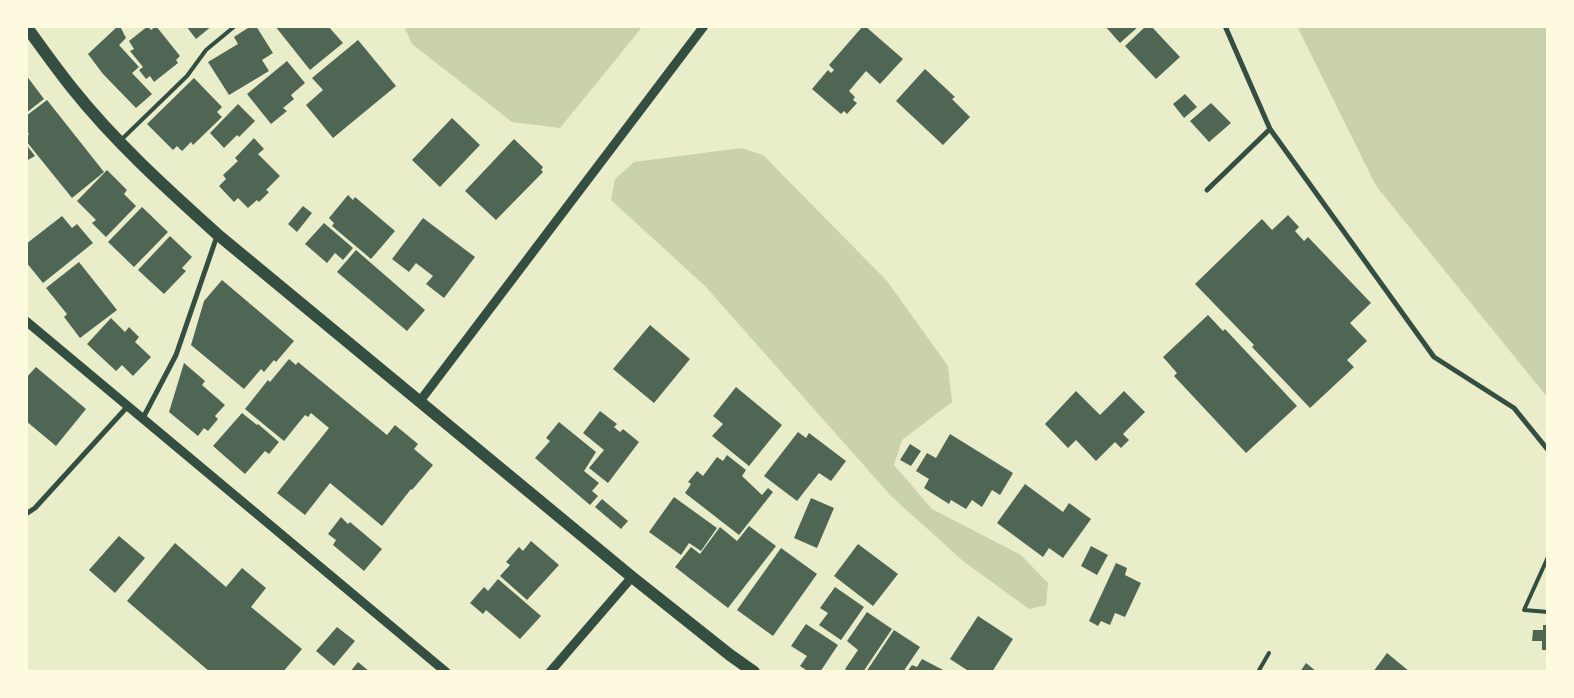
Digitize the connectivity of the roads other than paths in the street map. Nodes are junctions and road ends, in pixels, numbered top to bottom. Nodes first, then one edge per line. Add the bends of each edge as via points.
1 (26, 26) edge
2 (235, 26) edge
3 (704, 26) edge
4 (1225, 26) edge
5 (1270, 129) junction
6 (119, 141) junction
7 (1207, 190) dead end
8 (217, 234) junction
9 (26, 321) edge
10 (420, 401) junction
11 (128, 406) junction
12 (143, 418) junction
13 (1548, 450) edge
14 (26, 514) edge
15 (1548, 557) edge
16 (632, 577) junction
17 (1548, 612) edge
18 (1269, 653) dead end
19 (446, 672) edge
20 (550, 672) edge
21 (754, 672) edge
22 (1258, 672) edge

1 - 6 main road via 72,88
2 - 6 lane via 206,50 187,76
3 - 10 street
4 - 5 street
5 - 7 street
5 - 13 street via 1434,357 1514,408
6 - 8 main road
8 - 10 main road
8 - 12 street via 176,354
9 - 11 street
10 - 16 main road
11 - 12 street
11 - 14 street
12 - 19 street
15 - 17 lane via 1524,610
16 - 20 street
16 - 21 main road
18 - 22 lane

